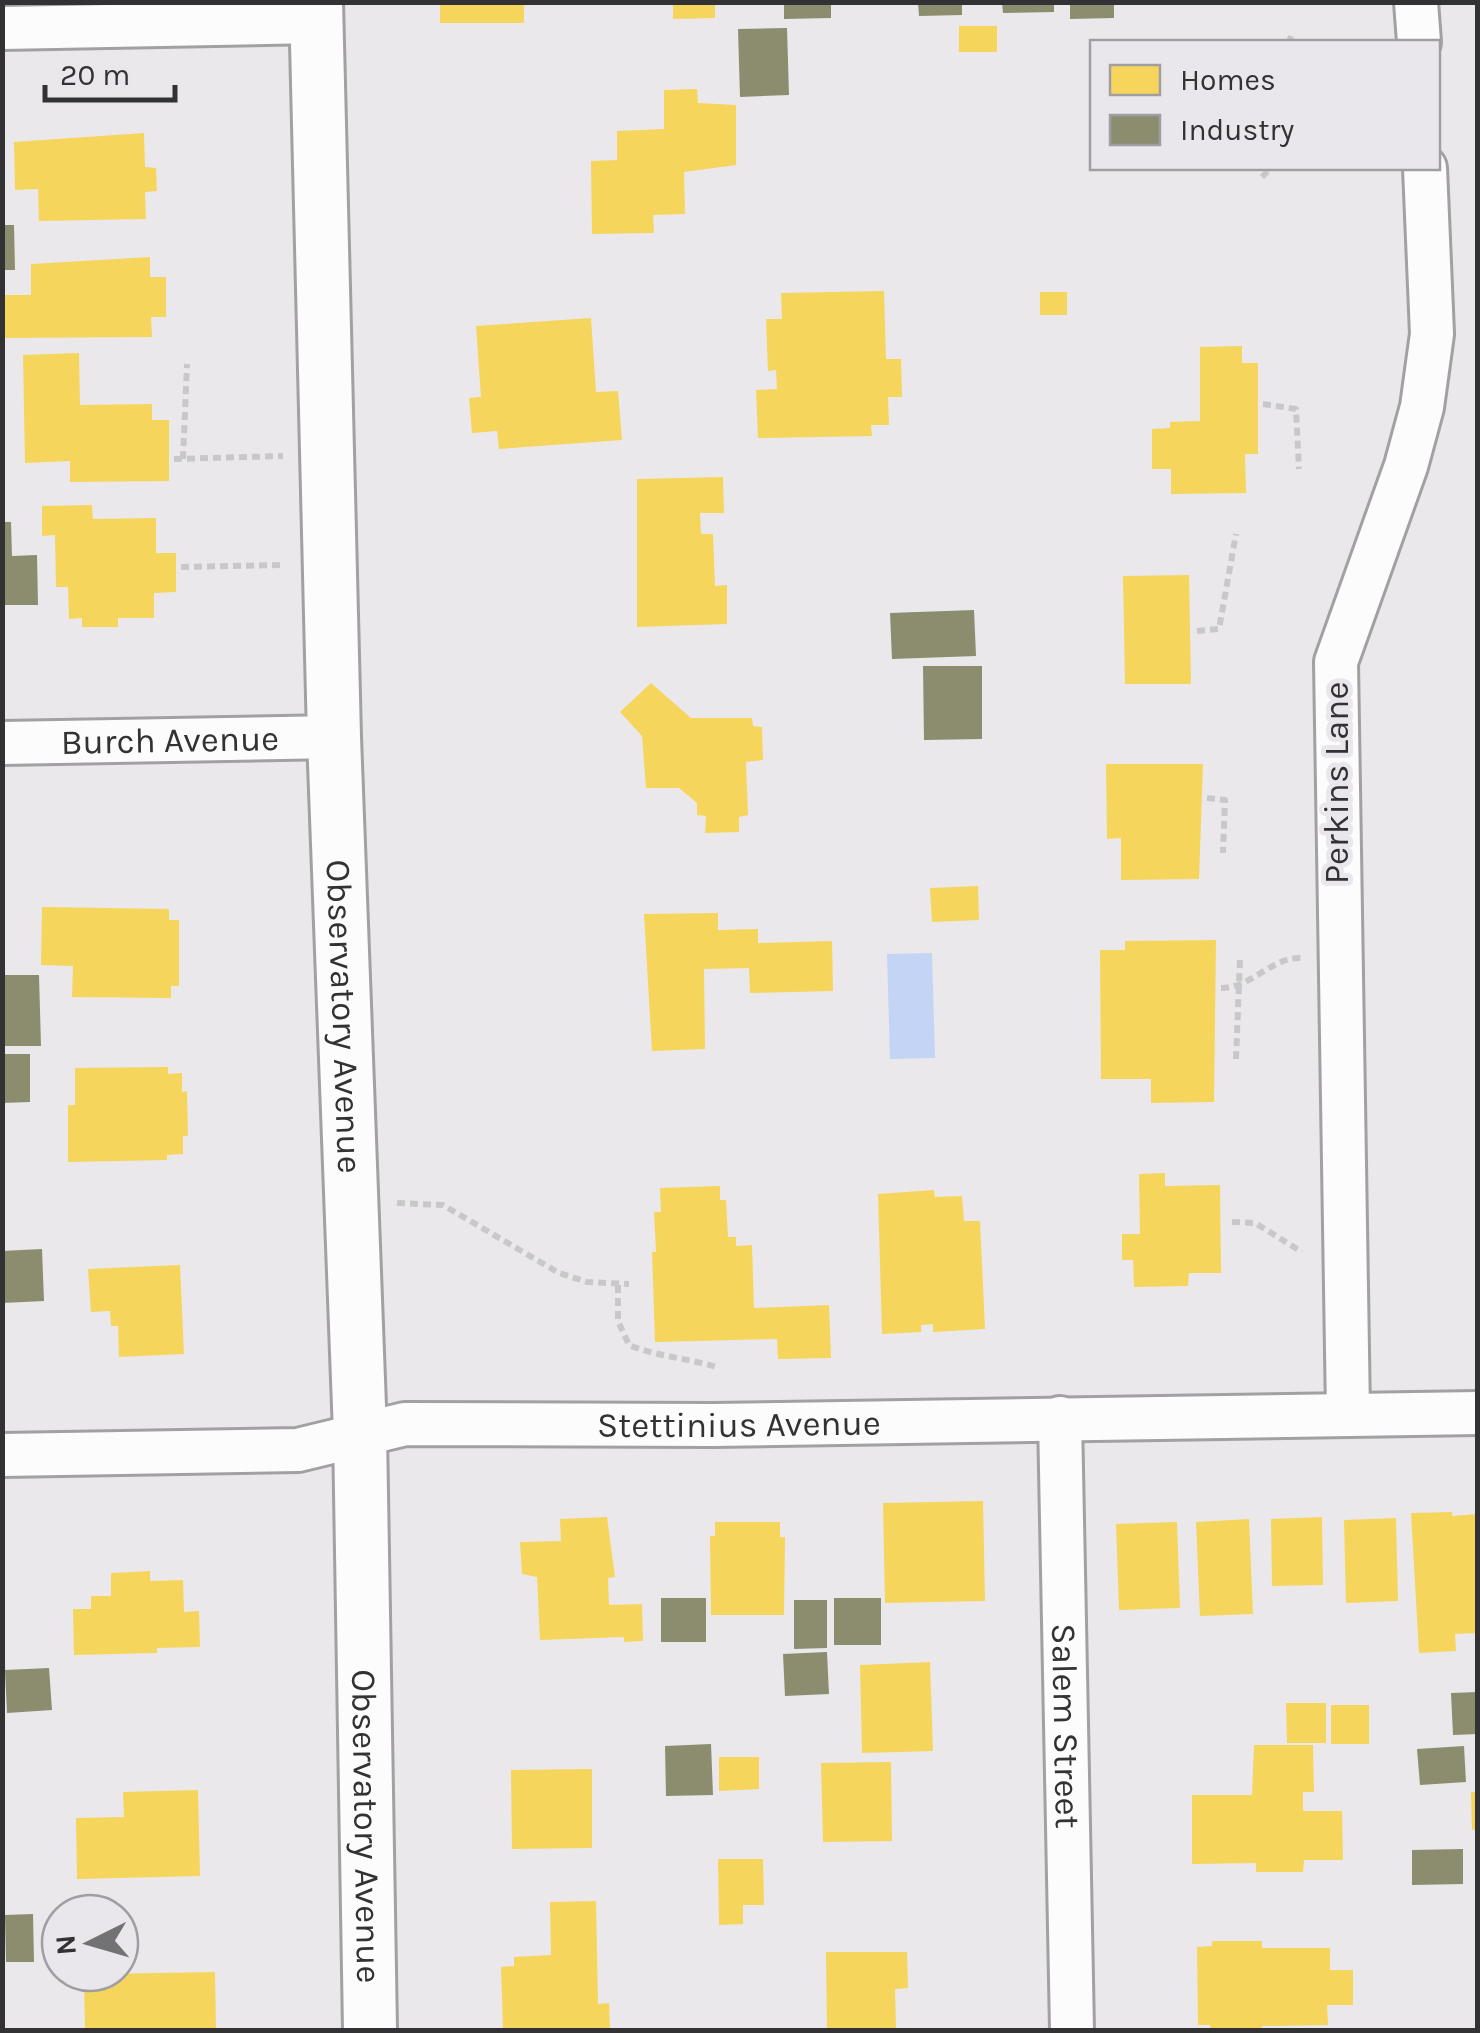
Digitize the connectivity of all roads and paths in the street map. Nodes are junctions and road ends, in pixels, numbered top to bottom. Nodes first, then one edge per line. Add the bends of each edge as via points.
1 (1416, 2) edge
2 (316, 12) edge
3 (2, 28) edge
4 (1418, 40) edge
5 (1269, 170) edge
6 (1424, 170) edge
7 (1262, 178) dead end
8 (186, 364) dead end
9 (1262, 404) dead end
10 (327, 455) junction
11 (1299, 470) dead end
12 (1236, 534) dead end
13 (330, 564) junction
14 (181, 567) dead end
15 (1197, 630) dead end
16 (334, 737) junction
17 (2, 743) edge
18 (1207, 798) dead end
19 (1223, 853) dead end
20 (1240, 959) dead end
21 (1338, 959) junction
22 (1221, 988) dead end
23 (1240, 988) junction
24 (1236, 1060) dead end
25 (397, 1203) dead end
26 (1232, 1222) dead end
27 (1345, 1262) junction
28 (629, 1284) dead end
29 (618, 1285) junction
30 (719, 1368) dead end
31 (1348, 1412) junction
32 (1478, 1413) edge
33 (1060, 1418) junction
34 (360, 1432) junction
35 (2, 1455) edge
36 (370, 2030) edge
37 (1072, 2030) edge

1 - 4 street
2 - 3 street
2 - 10 street, Observatory Avenue
5 - 7 path
6 - 21 street, Perkins Lane via 1432,334 1422,408 1336,662
8 - 10 path via 178,459
9 - 11 path via 1296,409
10 - 13 street, Observatory Avenue
12 - 15 path via 1219,628
13 - 14 path
13 - 16 street, Observatory Avenue
16 - 17 street, Burch Avenue
16 - 34 street, Observatory Avenue
18 - 19 path via 1225,800
20 - 23 path
21 - 23 path via 1288,957
21 - 27 street, Perkins Lane
22 - 23 path
23 - 24 path
25 - 29 path via 443,1205 559,1273
26 - 27 path via 1255,1223 1298,1251
27 - 31 street, Perkins Lane
28 - 29 path
29 - 30 path via 618,1322 629,1345
31 - 32 street, Stettinius Avenue
31 - 33 street, Stettinius Avenue
33 - 34 street, Stettinius Avenue via 405,1424
33 - 37 street, Salem Street
34 - 35 street, Stettinius Avenue via 298,1450
34 - 36 street, Observatory Avenue

